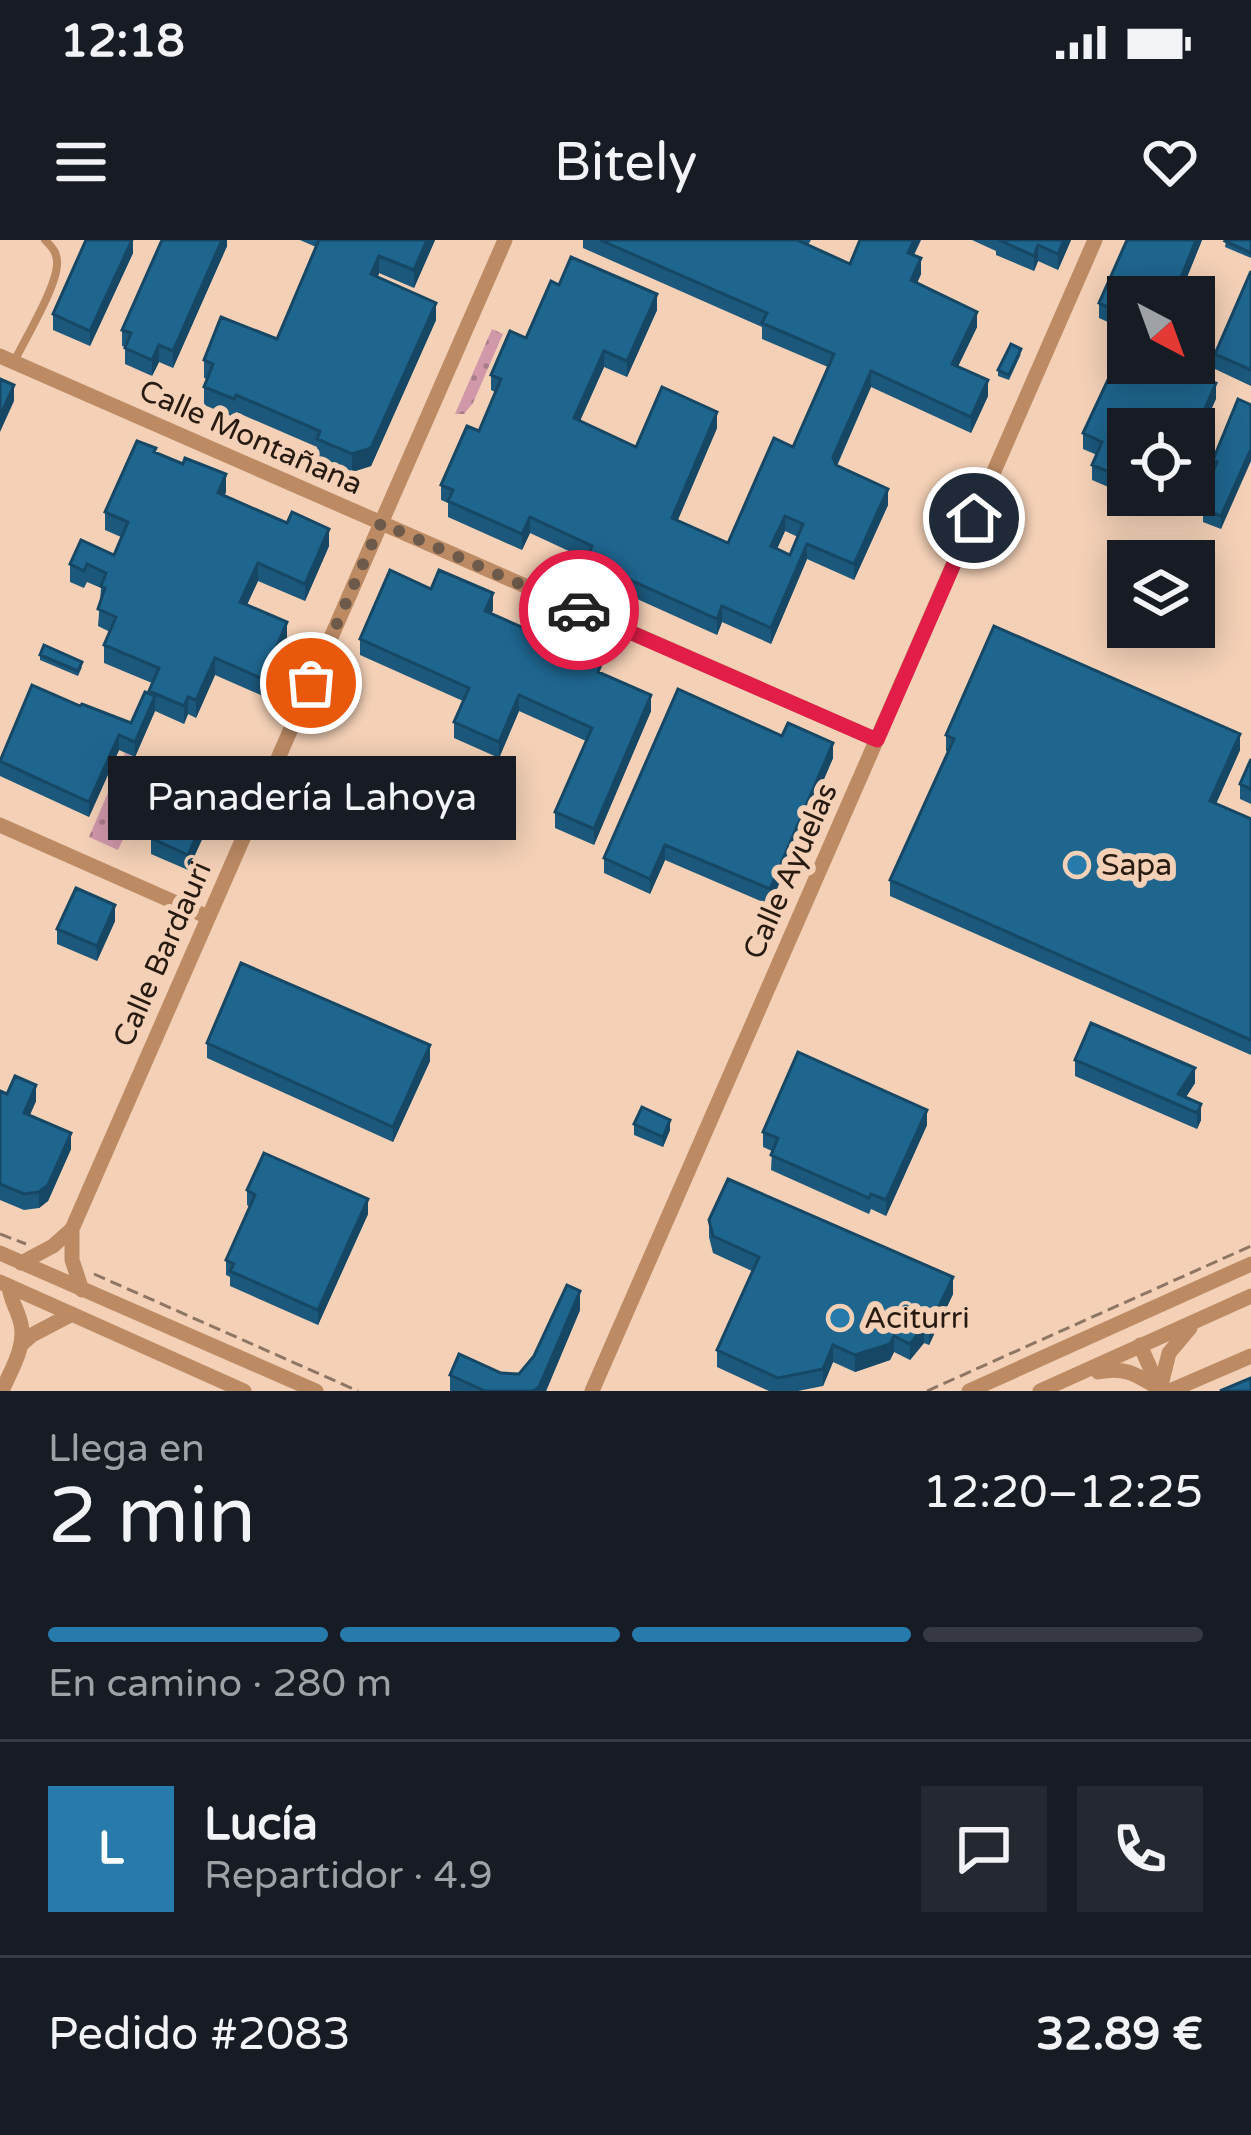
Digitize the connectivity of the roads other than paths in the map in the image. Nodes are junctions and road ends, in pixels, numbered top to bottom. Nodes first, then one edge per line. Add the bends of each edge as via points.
1 (45, 240) edge
2 (506, 240) edge
3 (1095, 240) edge
4 (7, 359) edge
5 (381, 523) junction
6 (877, 740) junction
7 (0, 825) edge
8 (208, 916) junction
9 (72, 1229) junction
10 (0, 1253) edge
11 (21, 1262) junction
12 (1251, 1264) edge
13 (5, 1284) edge
14 (1205, 1285) junction
15 (82, 1290) junction
16 (1251, 1295) edge
17 (72, 1314) junction
18 (1198, 1320) junction
19 (22, 1344) junction
20 (1140, 1345) junction
21 (1047, 1356) junction
22 (1251, 1356) edge
23 (1077, 1375) junction
24 (1164, 1390) edge
25 (2, 1391) edge
26 (244, 1391) edge
27 (316, 1391) edge
28 (592, 1391) edge
29 (969, 1391) edge
30 (1040, 1391) edge

1 - 4 lane via 55,250 54,280
2 - 5 street, Calle Bardauri
3 - 6 street, Calle Ayuelas
4 - 5 street, Calle Montañana
5 - 6 street, Calle Montañana
5 - 8 street, Calle Bardauri
6 - 28 street, Calle Ayuelas
7 - 8 street
8 - 9 street, Calle Bardauri
9 - 11 street, Calle Bardauri
9 - 15 street, Calle Bardauri
10 - 11 street
11 - 15 street
12 - 14 street
13 - 17 street
13 - 19 street
14 - 20 street via 1197,1298 1147,1319
14 - 21 street
15 - 27 street
16 - 18 street
17 - 19 street
17 - 26 street
18 - 20 street
18 - 24 street via 1169,1353
19 - 25 street
20 - 21 street via 1117,1334 1060,1359
20 - 23 street
20 - 24 street
21 - 29 street
22 - 24 street
23 - 24 street via 1115,1368
23 - 30 street

